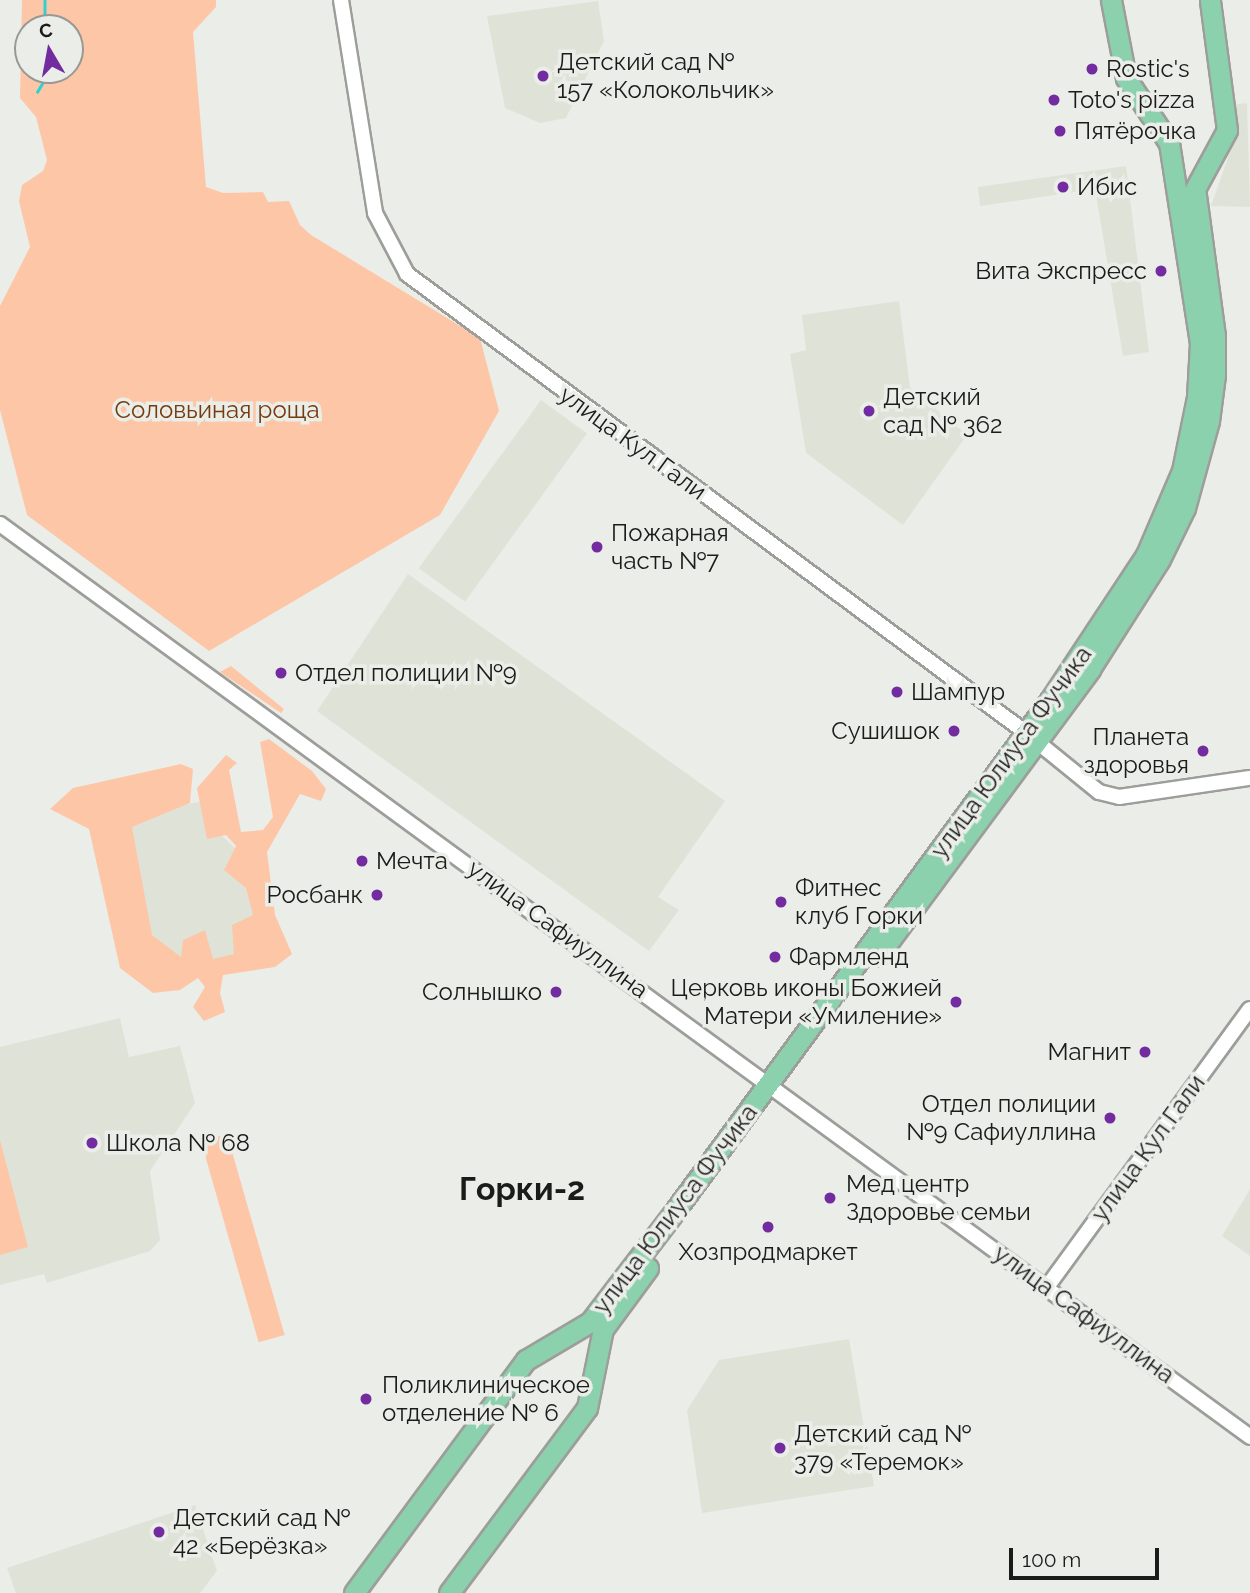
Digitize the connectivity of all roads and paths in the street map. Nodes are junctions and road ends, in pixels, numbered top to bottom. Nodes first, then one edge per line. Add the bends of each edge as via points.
1 (341, 0) edge
2 (1111, 0) edge
3 (1210, 0) edge
4 (1174, 164) junction
5 (1195, 189) junction
6 (0, 524) edge
7 (1031, 736) junction
8 (1250, 778) edge
9 (1250, 1009) edge
10 (775, 1086) junction
11 (1047, 1287) junction
12 (1250, 1437) edge
13 (354, 1593) edge
14 (449, 1593) edge

1 - 7 street, улица Кул Гали via 375,213 407,274
2 - 4 main road, улица Юлиуса Фучика via 1126,78 1164,134
3 - 5 main road via 1227,130
4 - 5 main road
4 - 7 main road, улица Юлиуса Фучика via 1200,343 1197,397 1182,471 1146,555
5 - 7 main road, улица Юлиуса Фучика via 1215,336 1215,375 1200,460 1185,508 1160,559 1090,669
6 - 10 street, улица Сафиуллина
7 - 8 street, улица Кул Гали via 1099,792 1119,797
7 - 10 main road, улица Юлиуса Фучика
9 - 11 street, улица Кул Гали
10 - 11 street, улица Сафиуллина
10 - 13 main road, улица Юлиуса Фучика via 590,1322 526,1360
10 - 14 main road, улица Юлиуса Фучика via 603,1329 587,1408
11 - 12 street, улица Сафиуллина

